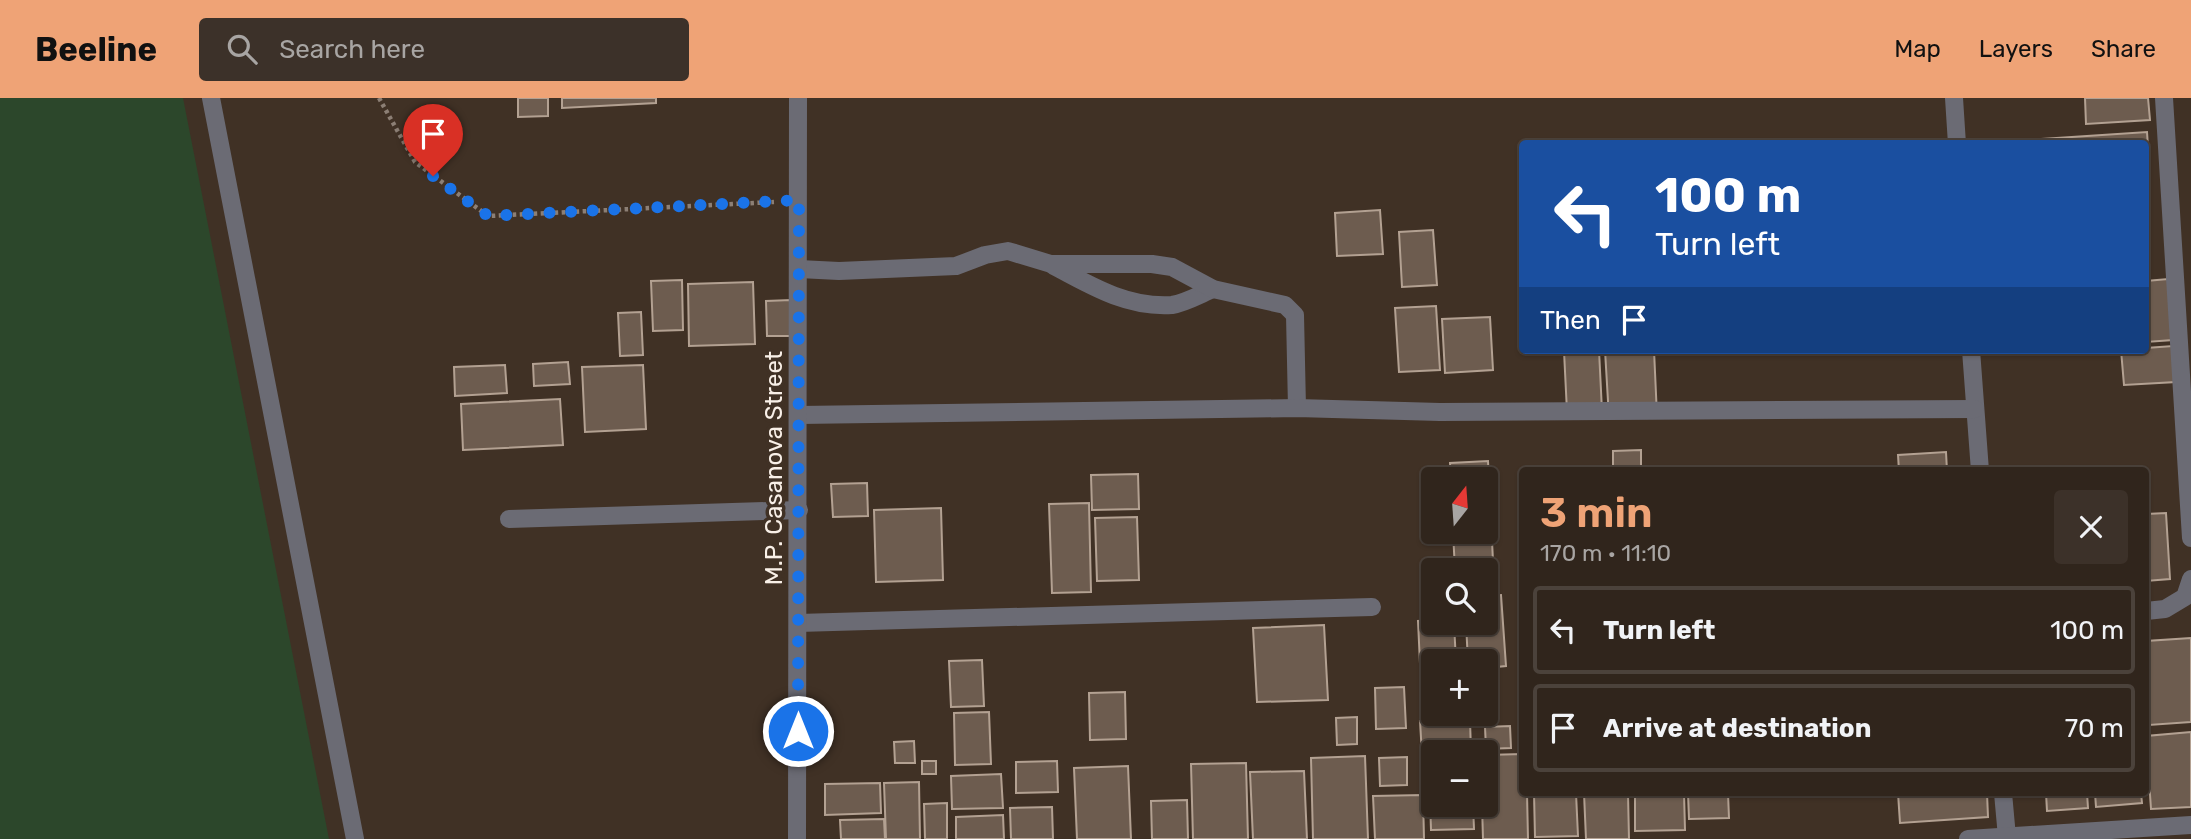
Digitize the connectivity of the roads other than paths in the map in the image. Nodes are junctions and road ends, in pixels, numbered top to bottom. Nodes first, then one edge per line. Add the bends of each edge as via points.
1 (211, 98) edge
2 (798, 98) edge
3 (1954, 98) edge
4 (2164, 98) edge
5 (1957, 140) edge
6 (1051, 264) junction
7 (799, 269) junction
8 (1213, 289) junction
9 (1971, 354) edge
10 (1297, 408) junction
11 (1975, 409) junction
12 (799, 415) junction
13 (1980, 467) edge
14 (799, 510) junction
15 (509, 519) dead end
16 (2191, 538) edge
17 (2191, 579) edge
18 (1372, 607) dead end
19 (2149, 611) edge
20 (798, 623) junction
21 (2003, 796) edge
22 (2191, 825) edge
23 (2156, 833) edge
24 (2007, 837) edge
25 (355, 839) edge
26 (797, 839) edge
27 (1968, 839) edge

1 - 25 street
2 - 7 street, M.P. Casanova Street
3 - 5 street
4 - 16 street
6 - 7 street via 1008,251 957,266
6 - 8 street via 1152,264 1171,267
6 - 8 street via 1105,293 1136,303 1174,305
7 - 12 street, M.P. Casanova Street
8 - 10 street via 1285,305 1295,315
9 - 11 street
10 - 11 street via 1440,412
10 - 12 street
11 - 13 street
12 - 14 street, M.P. Casanova Street
14 - 15 street
14 - 20 street, M.P. Casanova Street
17 - 19 street via 2185,597 2165,609
18 - 20 street
20 - 26 street, M.P. Casanova Street
21 - 24 street
22 - 23 street
23 - 24 street
24 - 27 street

